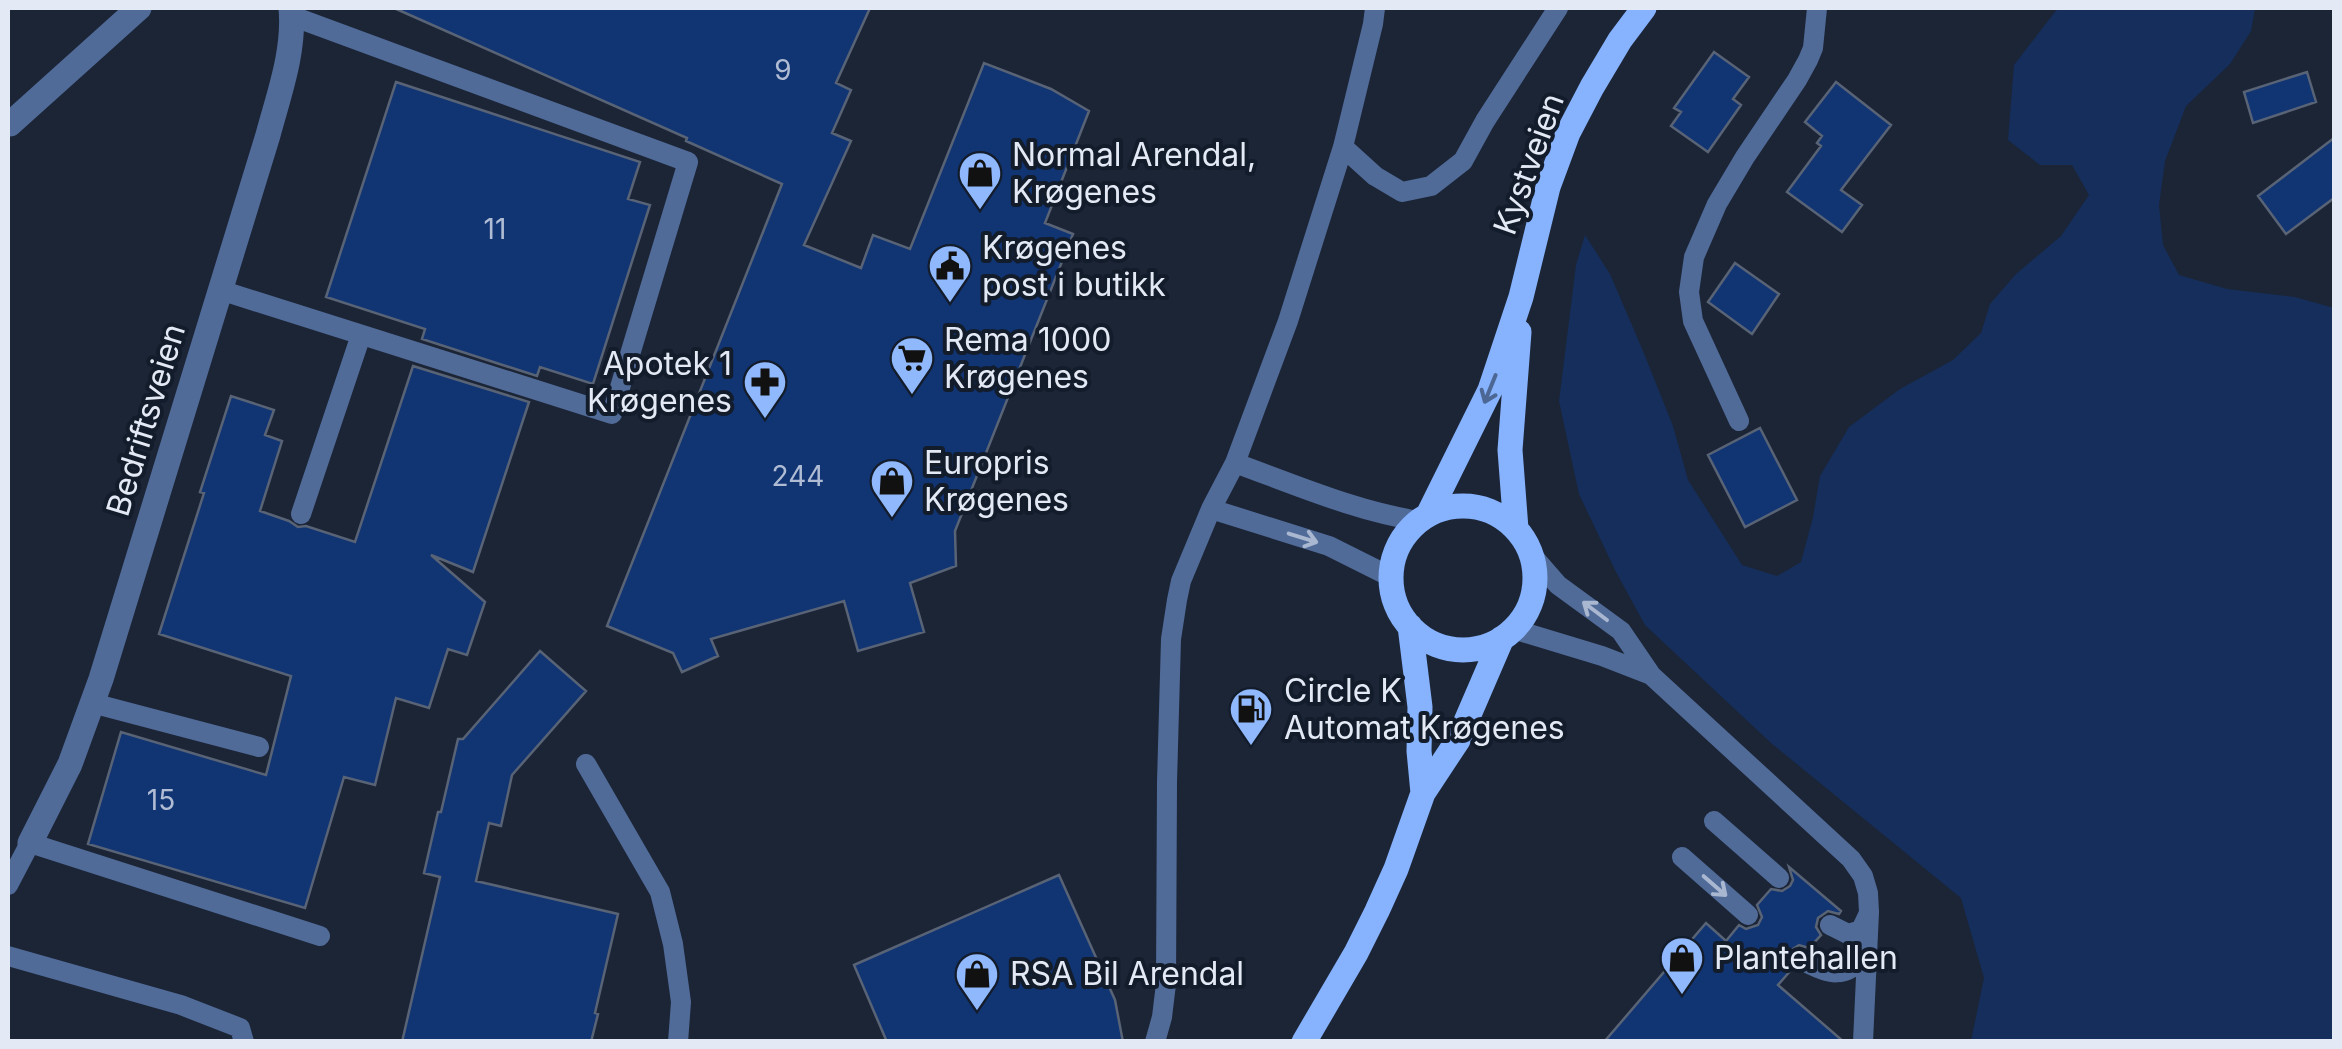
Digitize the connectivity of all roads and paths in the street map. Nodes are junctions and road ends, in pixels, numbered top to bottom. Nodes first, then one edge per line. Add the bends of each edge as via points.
1 (140, 8) edge
2 (1375, 8) edge
3 (1558, 8) edge
4 (1644, 8) edge
5 (1817, 8) edge
6 (291, 12) edge
7 (10, 124) dead end
8 (1343, 147) junction
9 (220, 290) junction
10 (1521, 297) junction
11 (361, 335) junction
12 (1739, 421) dead end
13 (1235, 463) junction
14 (1211, 509) junction
15 (302, 514) dead end
16 (1423, 518) junction
17 (1516, 529) junction
18 (1531, 554) junction
19 (1391, 577) junction
20 (1410, 626) junction
21 (1508, 633) junction
22 (1652, 676) junction
23 (92, 703) junction
24 (259, 747) dead end
25 (586, 764) dead end
26 (1424, 793) junction
27 (1714, 821) dead end
28 (30, 843) junction
29 (1682, 857) dead end
30 (1780, 878) dead end
31 (8, 885) edge
32 (1869, 912) junction
33 (1748, 915) dead end
34 (1830, 924) dead end
35 (320, 936) dead end
36 (1868, 952) junction
37 (8, 956) edge
38 (1800, 959) dead end
39 (244, 1042) edge
40 (678, 1042) edge
41 (1155, 1042) edge
42 (1304, 1042) edge
43 (1863, 1042) edge

1 - 7 street
2 - 8 lane
3 - 8 lane via 1463,161 1431,186 1402,192
4 - 10 main road, Kystveien via 1568,133
5 - 12 lane via 1808,60 1717,204 1694,257 1688,292 1694,321
6 - 9 street, Bedriftsveien via 287,64
6 - 11 lane via 688,162 612,414
8 - 13 lane
9 - 11 lane
9 - 23 street, Bedriftsveien
10 -> 16 main road, Kystveien via 1490,390
10 - 17 main road, Kystveien via 1510,450
11 - 15 lane
13 - 14 lane
13 - 16 lane via 1386,516
14 -> 19 lane via 1329,546
14 - 41 lane via 1181,581 1172,638 1166,984
16 - 17 main road via 1464,506 1501,516
16 - 19 main road via 1398,546
17 - 18 main road
18 - 21 main road via 1533,594
22 -> 18 lane via 1621,632
19 - 20 main road
20 - 21 main road via 1447,648 1476,648
20 - 26 main road
21 - 22 lane
21 - 26 main road via 1458,740
22 - 32 lane via 1851,859 1863,876
23 - 24 lane
23 - 28 street, Bedriftsveien
25 - 40 lane via 660,892 681,1002
26 - 42 main road via 1377,911
27 - 30 lane
28 - 31 lane
28 - 35 lane
29 -> 33 lane
32 - 34 lane via 1860,930 1848,934
32 - 36 lane
36 - 38 lane via 1845,972 1822,972
36 - 43 lane
37 - 39 lane via 181,1004 240,1028

